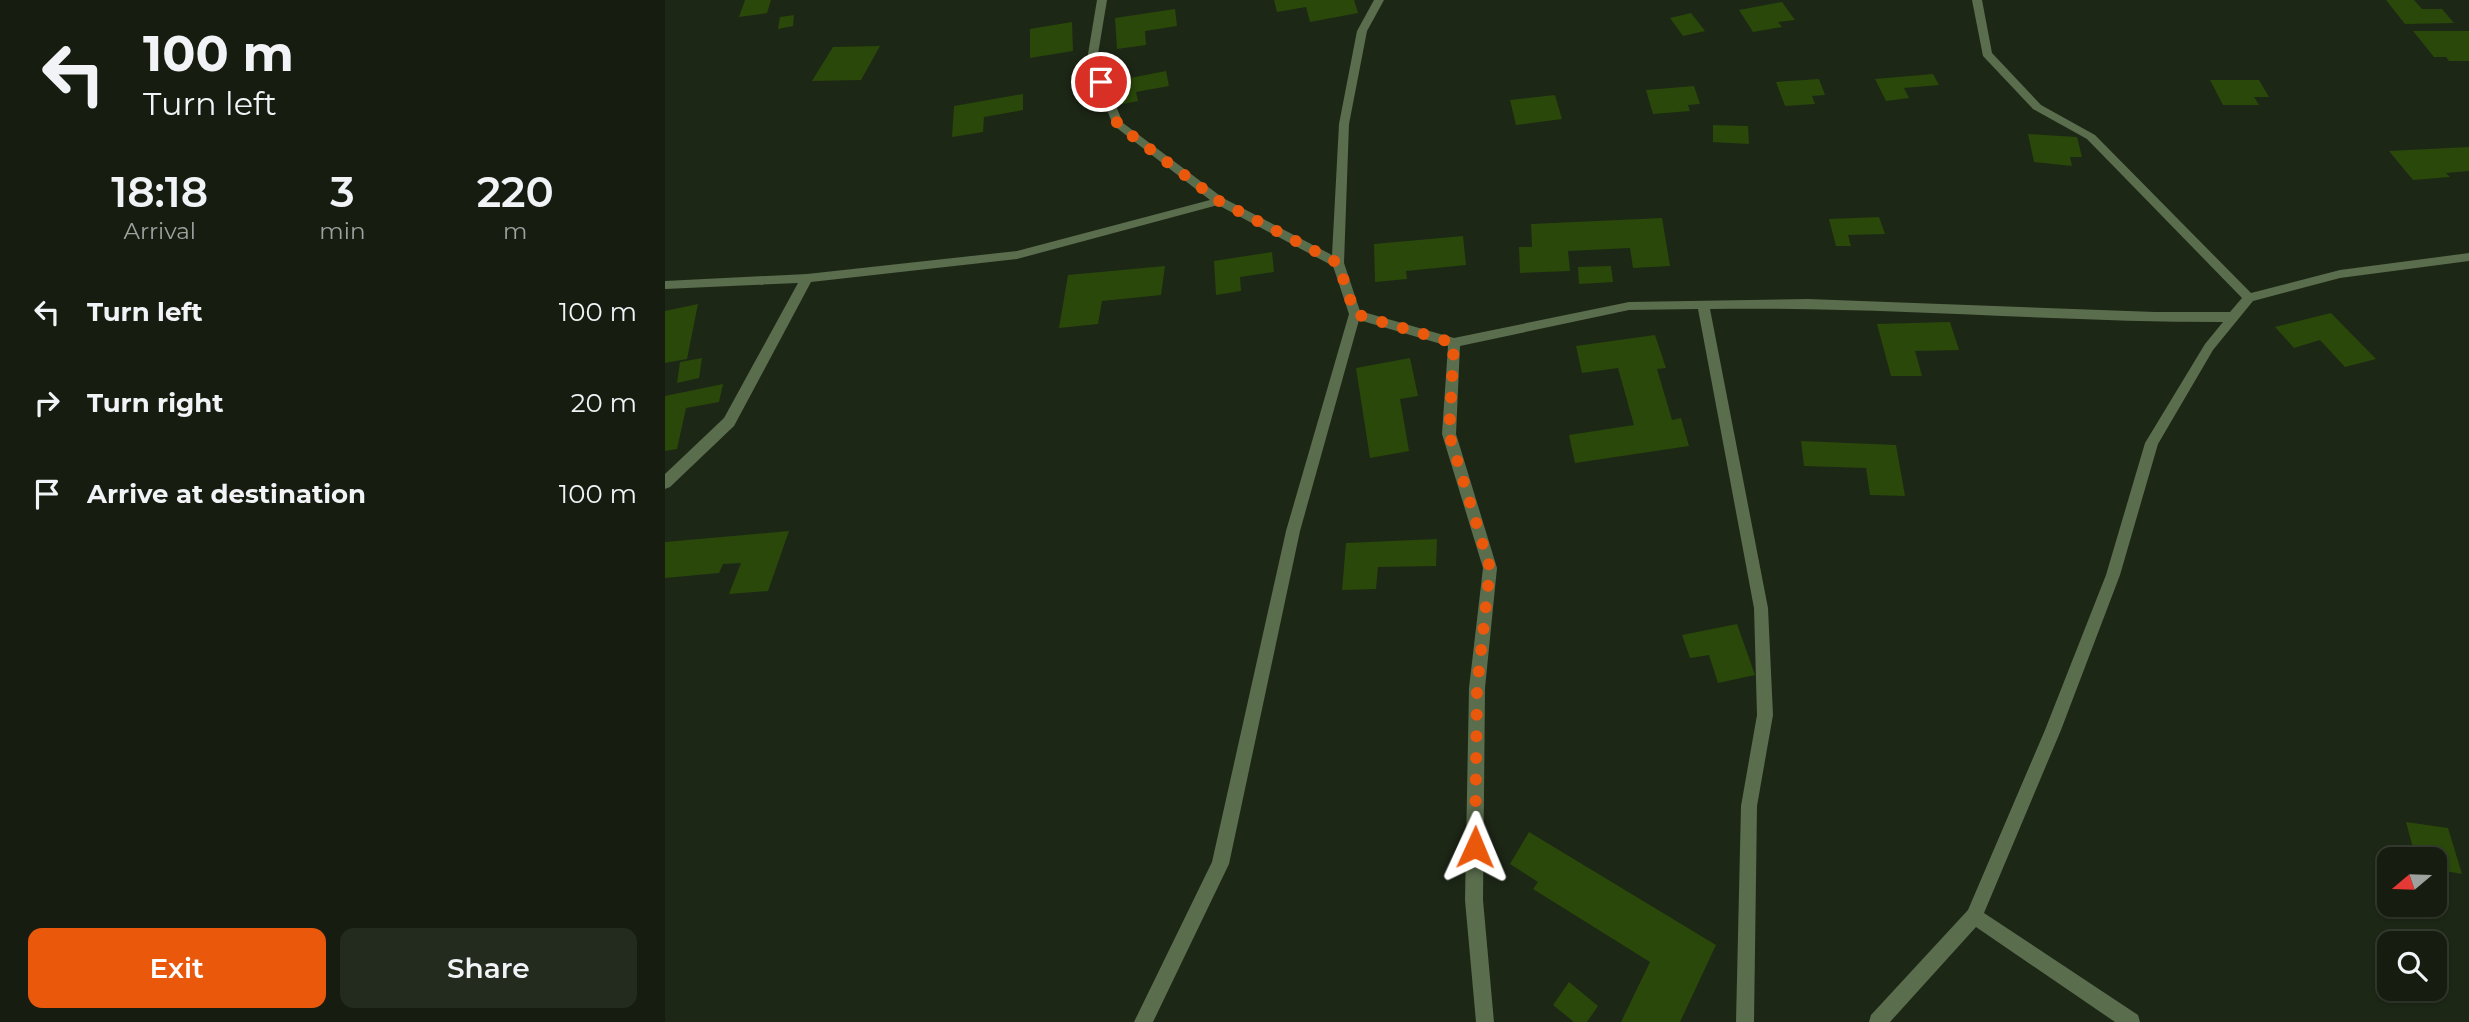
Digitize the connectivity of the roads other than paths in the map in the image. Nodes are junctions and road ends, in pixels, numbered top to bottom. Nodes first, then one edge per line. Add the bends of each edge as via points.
1 (1102, 0) edge
2 (1379, 0) edge
3 (1977, 0) edge
4 (1219, 201) junction
5 (2469, 257) edge
6 (1338, 263) junction
7 (807, 278) junction
8 (665, 285) edge
9 (2249, 298) junction
10 (1703, 305) junction
11 (1355, 314) junction
12 (2234, 317) junction
13 (1454, 343) junction
14 (665, 483) edge
15 (1974, 916) junction
16 (1143, 1022) edge
17 (1485, 1022) edge
18 (1745, 1022) edge
19 (1878, 1022) edge
20 (2131, 1022) edge

1 - 4 street via 1092,60 1118,125
2 - 6 street via 1362,31 1344,124
3 - 9 street via 1987,54 2037,107 2091,137
4 - 6 street
4 - 7 street via 1017,255
5 - 9 street via 2340,274
6 - 11 street
7 - 8 street
7 - 14 street via 729,422
9 - 12 street
10 - 12 street via 1808,303
10 - 13 street via 1629,306
10 - 18 street via 1761,608 1765,715 1749,806
11 - 13 street
11 - 16 street via 1293,531 1220,864
12 - 15 street via 2209,347 2152,443 2113,575
13 - 17 street via 1449,434 1490,568 1477,688 1474,900
15 - 19 street
15 - 20 street

